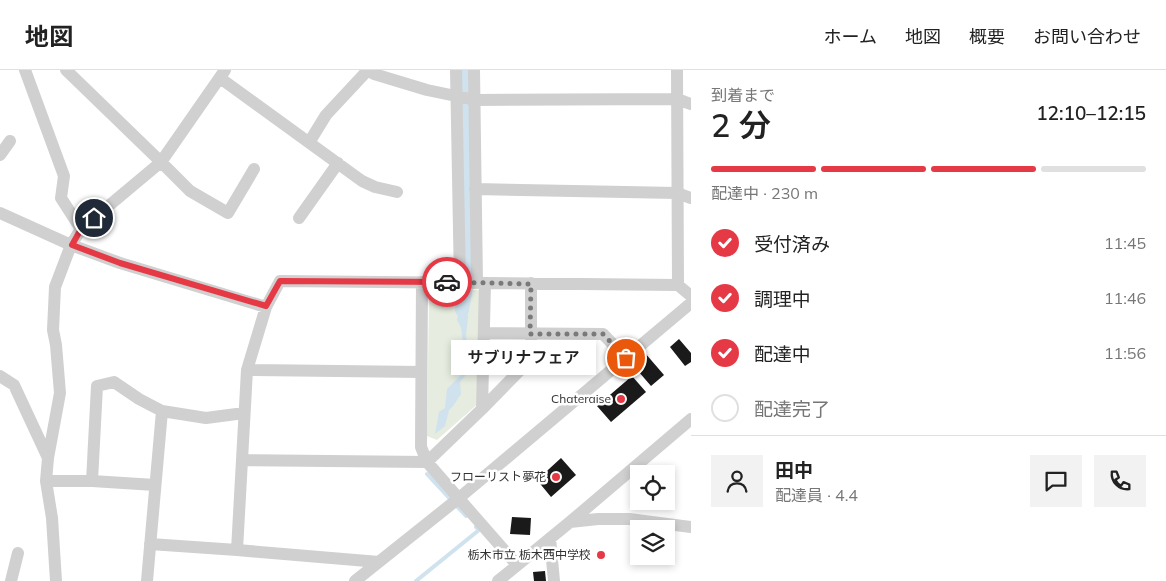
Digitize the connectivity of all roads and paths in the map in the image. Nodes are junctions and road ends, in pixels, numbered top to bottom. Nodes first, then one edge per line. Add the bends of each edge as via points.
1 (25, 70) edge
2 (66, 70) edge
3 (368, 70) edge
4 (456, 70) edge
5 (474, 70) edge
6 (677, 70) edge
7 (222, 74) edge
8 (456, 97) junction
9 (677, 99) junction
10 (475, 100) junction
11 (691, 104) edge
12 (10, 141) dead end
13 (310, 141) junction
14 (0, 155) edge
15 (161, 162) junction
16 (338, 163) junction
17 (254, 168) dead end
18 (475, 189) junction
19 (397, 192) dead end
20 (677, 193) junction
21 (691, 198) edge
22 (0, 213) edge
23 (299, 218) dead end
24 (81, 229) junction
25 (72, 245) junction
26 (422, 282) junction
27 (460, 282) junction
28 (481, 283) junction
29 (531, 284) junction
30 (678, 285) junction
31 (691, 296) edge
32 (691, 303) edge
33 (266, 306) junction
34 (484, 333) junction
35 (530, 334) junction
36 (626, 358) junction
37 (247, 370) junction
38 (421, 372) junction
39 (0, 376) edge
40 (482, 409) junction
41 (162, 411) junction
42 (244, 414) junction
43 (691, 419) edge
44 (48, 458) junction
45 (242, 460) junction
46 (427, 462) junction
47 (92, 481) junction
48 (46, 482) junction
49 (155, 485) junction
50 (459, 498) junction
51 (570, 522) junction
52 (691, 527) edge
53 (550, 538) junction
54 (150, 544) junction
55 (238, 550) junction
56 (18, 553) dead end
57 (379, 562) junction
58 (517, 565) junction
59 (11, 581) edge
60 (56, 581) edge
61 (146, 581) edge
62 (355, 581) edge
63 (498, 581) edge
64 (554, 581) edge

1 - 24 street via 64,176 61,198
2 - 15 street
3 - 8 street
3 - 13 street via 326,115
4 - 8 street
5 - 10 street
6 - 9 street
7 - 13 street
7 - 15 street
8 - 10 street
8 - 27 street
9 - 10 street
9 - 11 street
9 - 20 street
10 - 18 street
12 - 14 street
13 - 16 street
15 - 17 street via 190,191 228,213
15 - 24 street
16 - 19 street via 375,187
16 - 23 street
18 - 20 street
18 - 28 street
20 - 21 street
20 - 30 street
22 - 25 street
24 - 25 street
25 - 33 street via 120,263
25 - 44 street via 55,287 53,330 60,393
26 - 27 street
26 - 33 street via 280,281
26 - 38 street
27 - 28 street
28 - 29 street
28 - 34 street
29 - 30 street
29 - 35 street
30 - 31 street
32 - 36 street
33 - 37 street
34 - 35 street
34 - 40 street
35 - 36 street via 603,334
35 - 40 street via 530,359
36 - 50 street
37 - 38 street
37 - 42 street
38 - 46 street via 421,447
39 - 44 street via 14,386
40 - 46 street
41 - 42 street via 206,418
41 - 47 street via 114,382 96,386
41 - 49 street
42 - 45 street
43 - 51 street
44 - 48 street
45 - 46 street
45 - 55 street
46 - 50 street
47 - 48 street
47 - 49 street
48 - 60 street
49 - 54 street
50 - 57 street
50 - 58 street
51 - 52 street via 598,518
51 - 53 street
53 - 58 street
53 - 64 street
54 - 55 street
54 - 61 street
55 - 57 street
56 - 59 street
57 - 62 street
58 - 63 street

